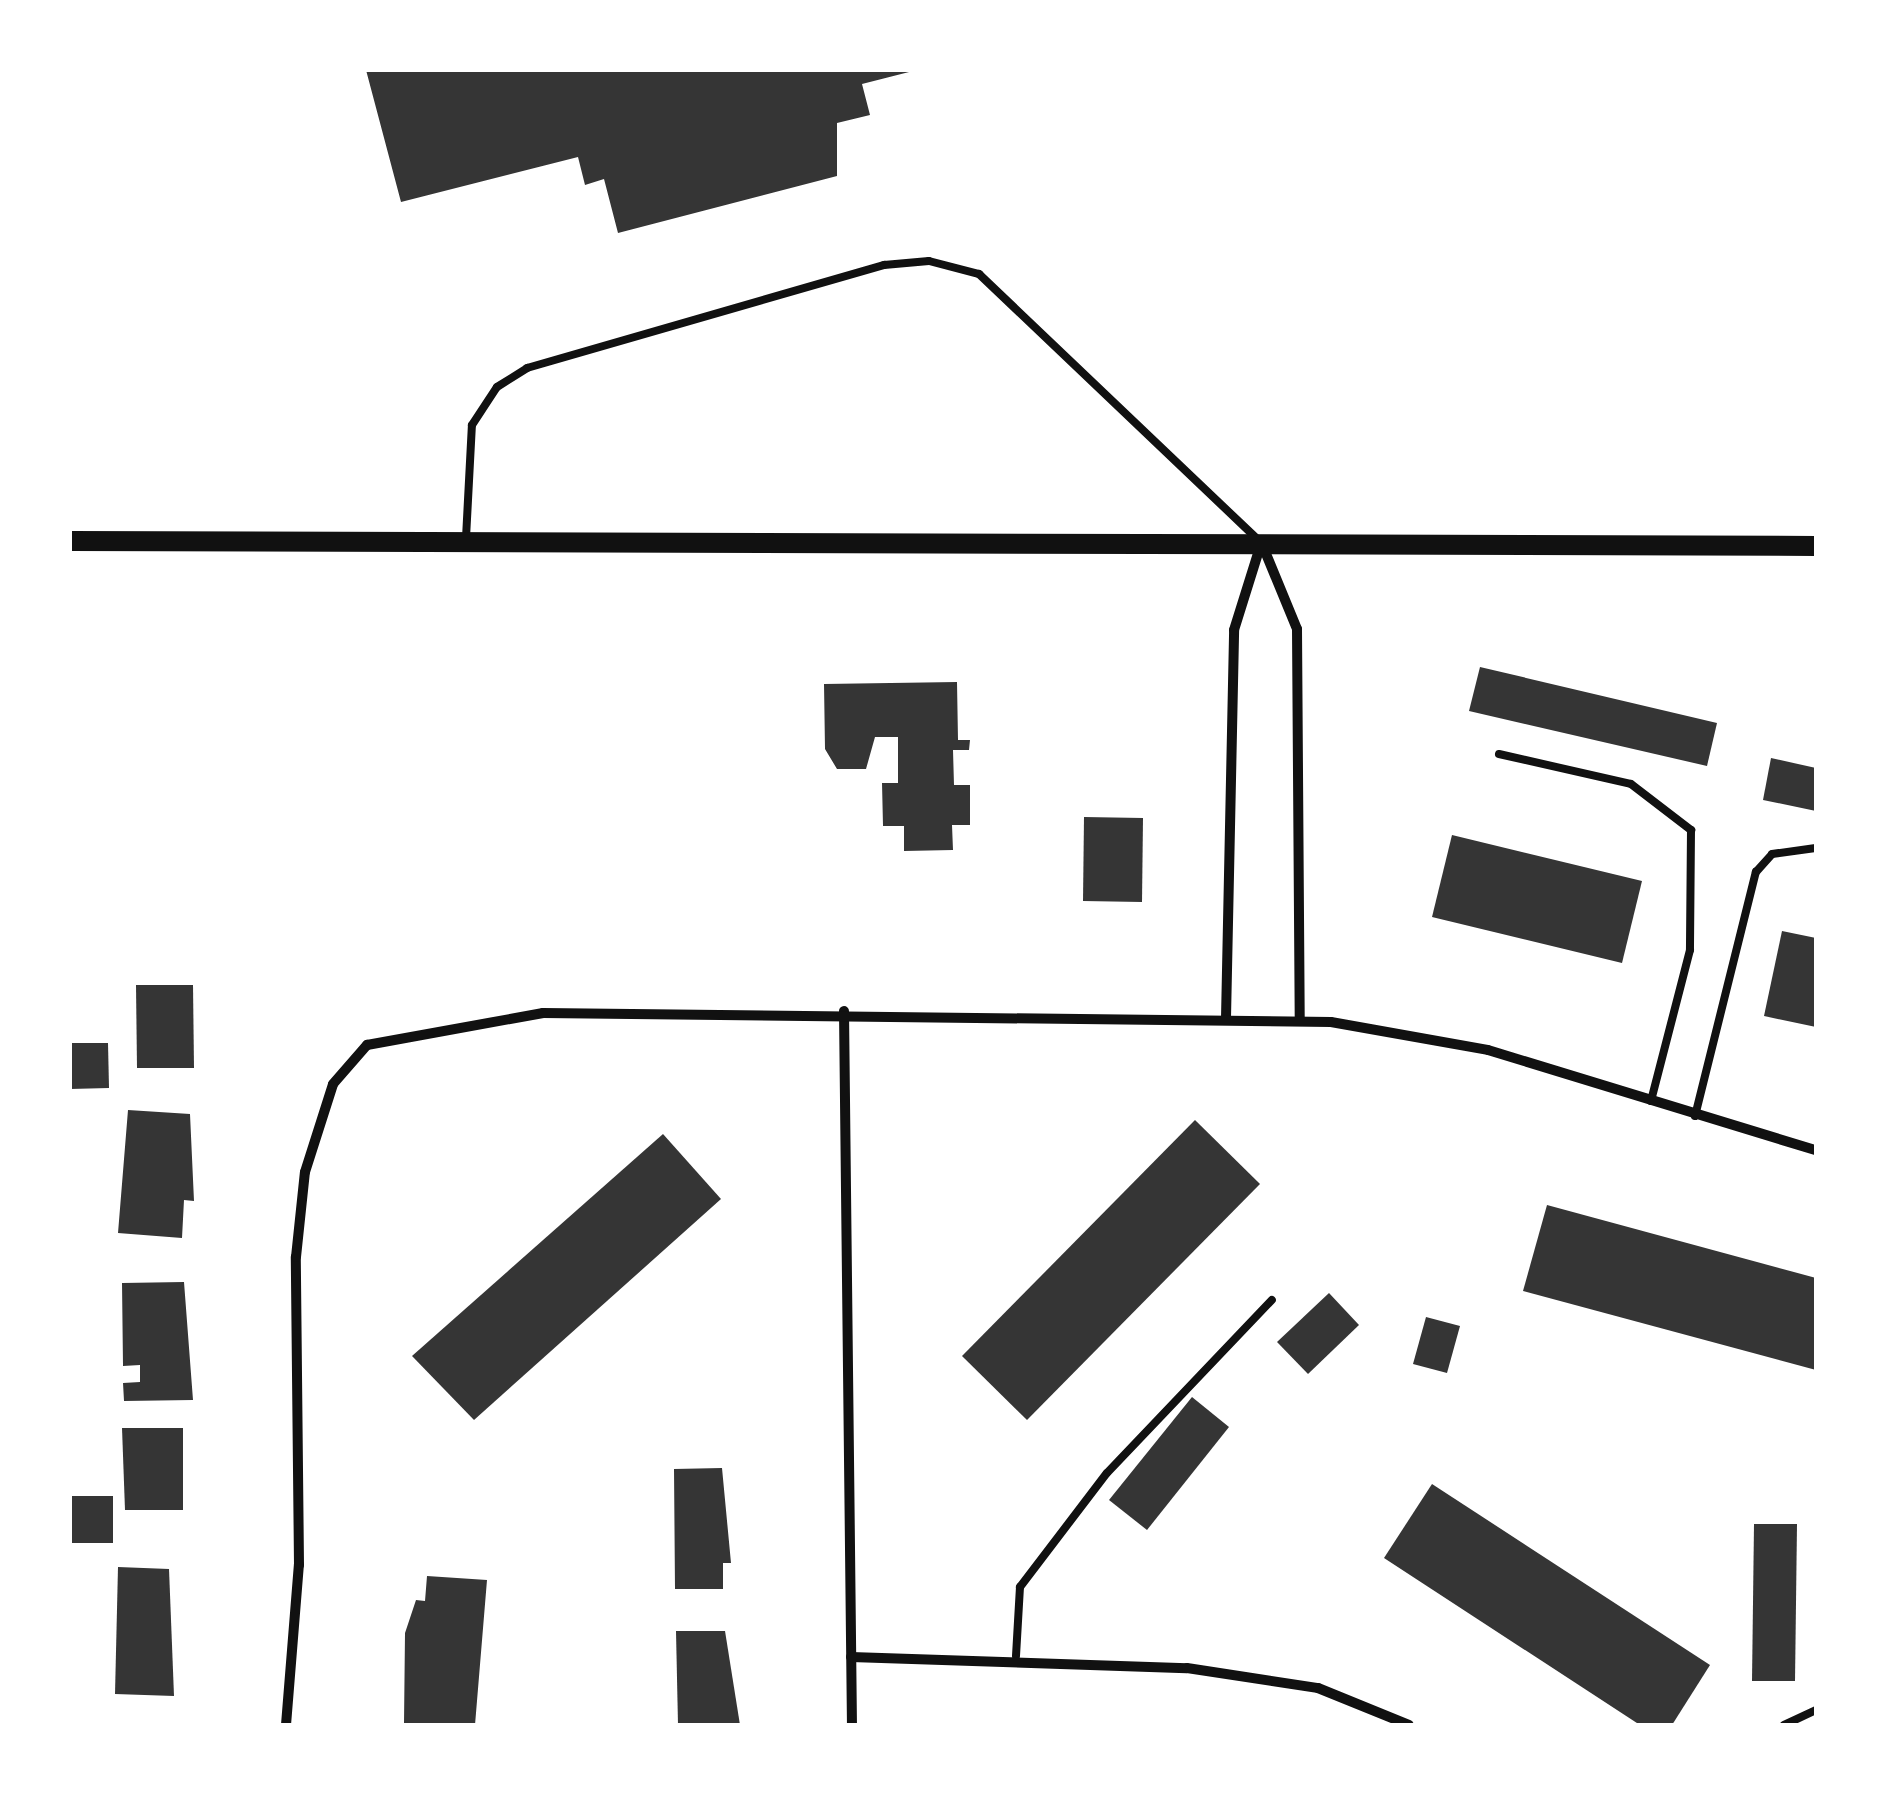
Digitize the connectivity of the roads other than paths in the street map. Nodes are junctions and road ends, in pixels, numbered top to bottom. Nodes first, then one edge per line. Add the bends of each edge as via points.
1 (466, 538) junction
2 (70, 541) edge
3 (1261, 543) junction
4 (1816, 546) edge
5 (1499, 754) dead end
6 (1816, 848) edge
7 (844, 1011) junction
8 (1226, 1018) junction
9 (1300, 1021) junction
10 (1651, 1101) junction
11 (1695, 1116) junction
12 (1816, 1150) edge
13 (1272, 1300) dead end
14 (851, 1656) junction
15 (1016, 1656) junction
16 (1816, 1710) edge
17 (286, 1725) edge
18 (852, 1725) edge
19 (1409, 1725) edge
20 (1784, 1725) edge

1 - 2 main road
1 - 3 main road
1 - 3 lane via 472,425 512,377 567,351 929,260 979,274
3 - 4 main road
3 - 8 street via 1234,630
3 - 9 street via 1297,629
5 - 10 lane via 1632,784 1691,830 1690,950
6 - 11 lane via 1772,854 1756,872
7 - 8 street
7 - 14 street
7 - 17 street via 543,1013 367,1044 333,1084 305,1172
8 - 9 street
9 - 10 street via 1488,1050
10 - 11 street
11 - 12 street
13 - 15 lane via 1107,1473 1020,1588
14 - 15 street
14 - 18 street
15 - 19 street via 1293,1682
16 - 20 lane

